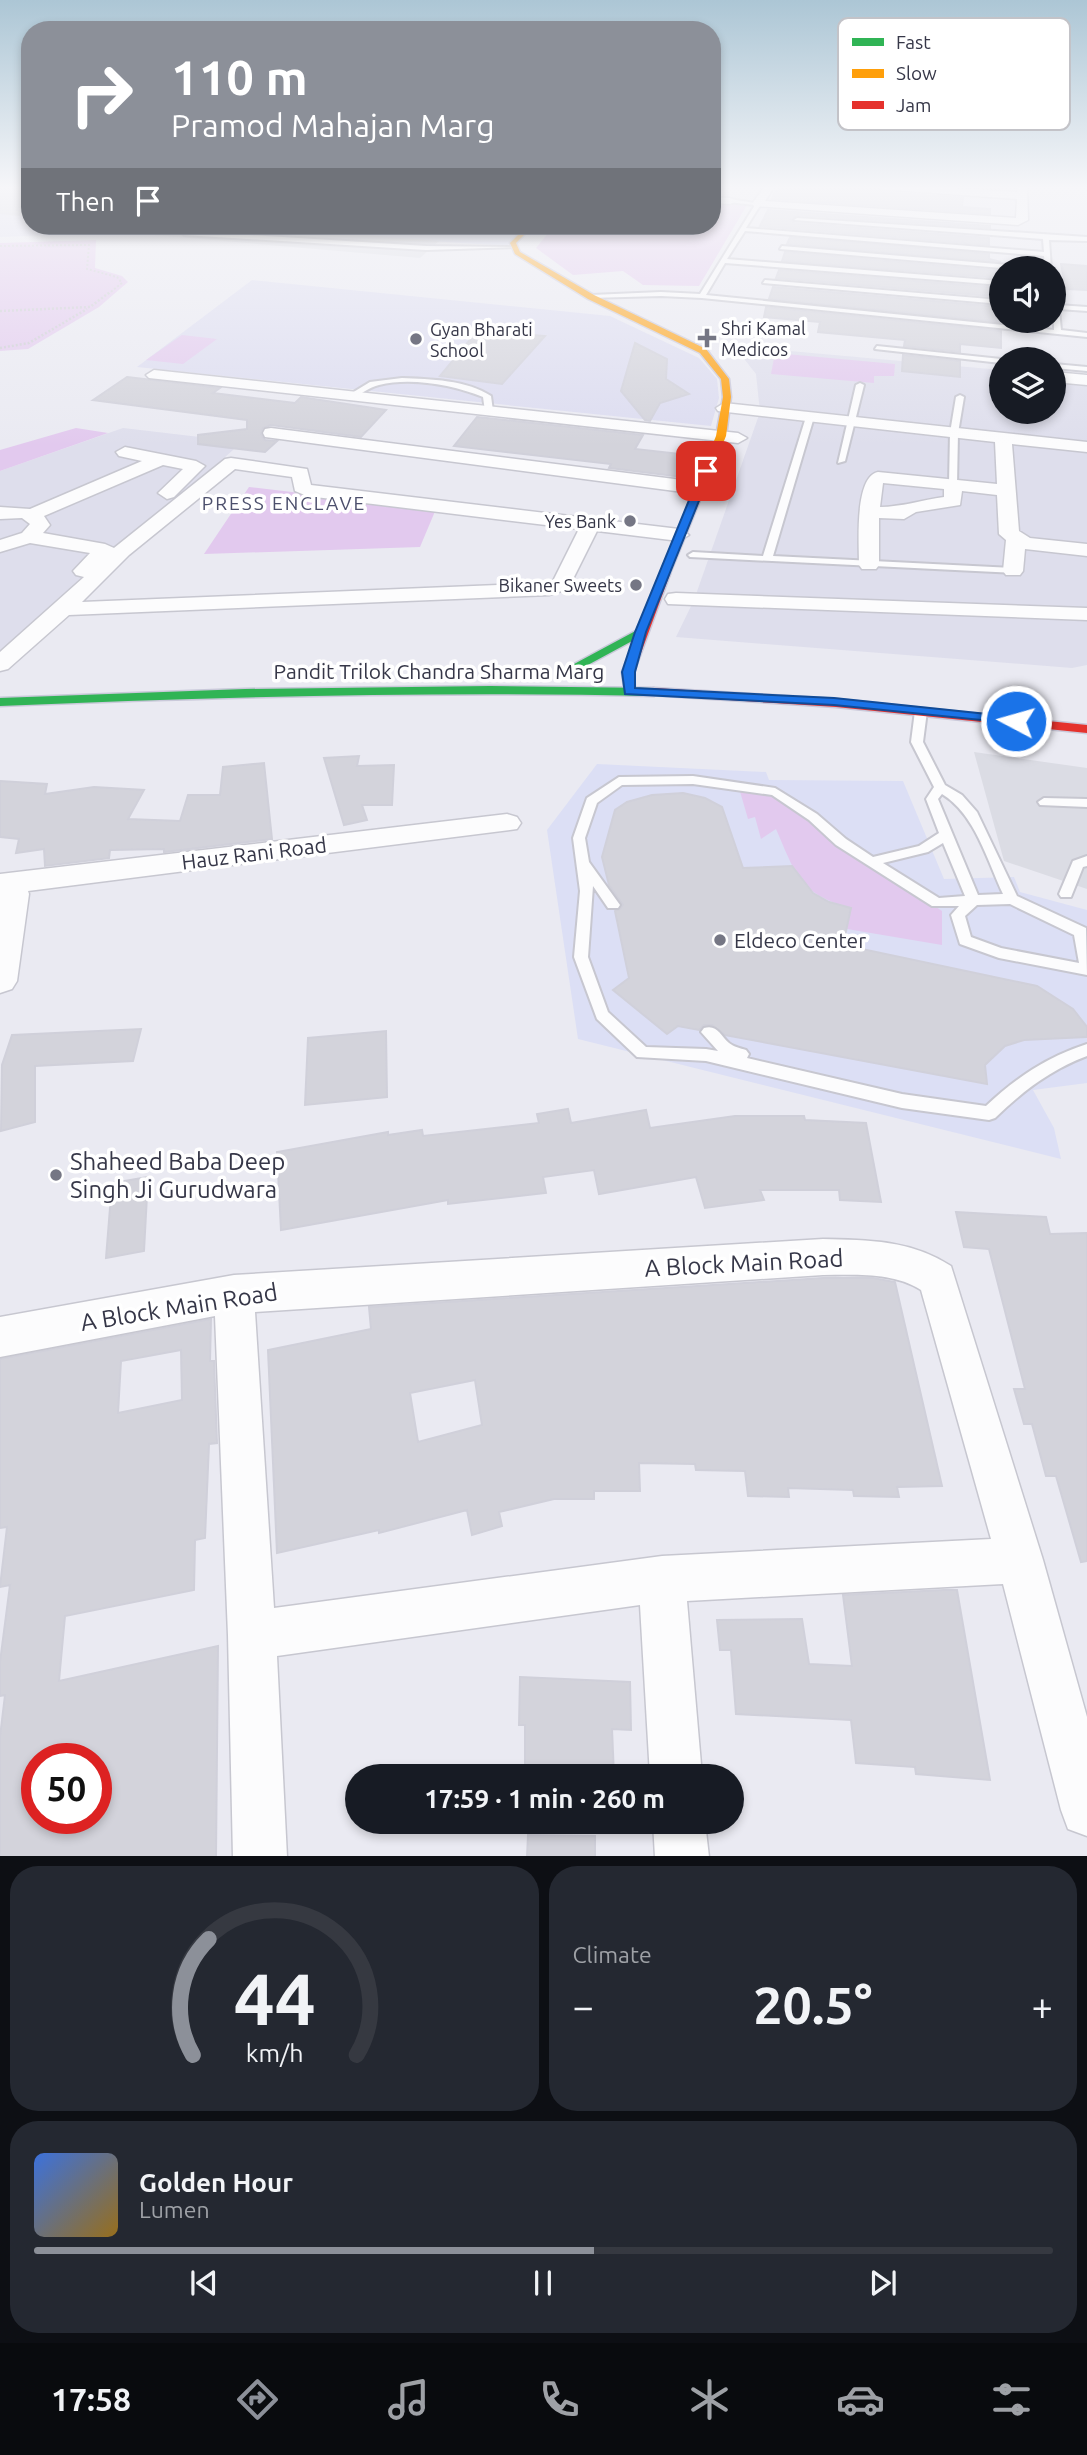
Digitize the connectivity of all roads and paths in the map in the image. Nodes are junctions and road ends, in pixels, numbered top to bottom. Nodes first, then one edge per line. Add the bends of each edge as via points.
1 (101, 273) edge
2 (553, 273) edge
3 (562, 273) edge
4 (717, 273) edge
5 (769, 273) edge
6 (876, 273) edge
7 (765, 282) junction
8 (989, 282) edge
9 (760, 289) dead end
10 (597, 296) junction
11 (702, 296) junction
12 (989, 301) edge
13 (90, 307) junction
14 (1066, 308) edge
15 (1087, 309) edge
16 (0, 311) edge
17 (989, 325) edge
18 (1066, 333) edge
19 (1087, 335) edge
20 (0, 348) edge
21 (877, 348) dead end
22 (989, 360) edge
23 (1066, 367) edge
24 (1087, 369) edge
25 (154, 374) dead end
26 (1066, 378) edge
27 (1087, 380) edge
28 (860, 384) dead end
29 (351, 396) junction
30 (743, 396) junction
31 (960, 397) dead end
32 (406, 402) junction
33 (726, 402) junction
34 (489, 411) junction
35 (810, 417) junction
36 (851, 422) junction
37 (271, 433) dead end
38 (954, 433) junction
39 (729, 437) junction
40 (1003, 439) junction
41 (366, 446) junction
42 (1087, 447) edge
43 (125, 452) dead end
44 (161, 459) junction
45 (841, 461) dead end
46 (728, 464) dead end
47 (954, 484) junction
48 (698, 488) junction
49 (1006, 490) junction
50 (870, 512) junction
51 (0, 513) edge
52 (31, 515) junction
53 (591, 524) junction
54 (679, 535) junction
55 (29, 537) junction
56 (1016, 540) junction
57 (0, 546) edge
58 (106, 550) junction
59 (1087, 550) edge
60 (693, 554) dead end
61 (767, 559) junction
62 (869, 565) junction
63 (1013, 571) joint
64 (676, 600) dead end
65 (63, 609) junction
66 (1087, 614) edge
67 (640, 632) junction
68 (0, 647) edge
69 (0, 664) edge
70 (644, 678) junction
71 (0, 702) edge
72 (921, 711) junction
73 (944, 713) junction
74 (1087, 729) edge
75 (990, 736) dead end
76 (940, 788) junction
77 (1044, 802) dead end
78 (1087, 803) edge
79 (507, 823) dead end
80 (946, 835) junction
81 (583, 861) junction
82 (1087, 861) edge
83 (871, 862) junction
84 (7, 889) edge
85 (1066, 894) dead end
86 (1012, 899) junction
87 (972, 900) junction
88 (613, 905) dead end
89 (1087, 970) edge
90 (0, 981) edge
91 (0, 991) edge
92 (709, 1032) dead end
93 (1087, 1050) edge
94 (828, 1084) junction
95 (234, 1294) junction
96 (0, 1337) edge
97 (1020, 1560) junction
98 (662, 1579) junction
99 (252, 1635) junction
100 (675, 1764) edge
101 (1087, 1810) edge
102 (680, 1834) edge
103 (260, 1856) edge
104 (682, 1856) edge

1 - 13 path via 122,283
2 - 10 street
3 - 10 street
4 - 11 lane
5 - 7 lane
6 - 8 lane
7 - 9 lane
7 - 12 lane
10 - 11 lane
10 - 30 street via 716,350 734,366
10 - 33 street via 703,351 725,379
11 - 17 lane
13 - 16 path
13 - 20 path via 29,342
14 - 15 lane
18 - 19 lane
21 - 22 lane
23 - 24 lane
25 - 29 street
26 - 27 street
28 - 36 lane
29 - 32 street
29 - 34 lane via 373,384 418,382 475,390 487,396
30 - 33 street
30 - 35 street
30 - 39 street
31 - 38 lane
32 - 34 street
32 - 41 street
33 - 39 street
34 - 39 street
35 - 36 street
35 - 61 lane
36 - 38 street
36 - 45 lane
37 - 41 street
38 - 40 street
38 - 47 lane
39 - 46 street
39 - 48 street
40 - 42 street
40 - 49 street
41 - 48 street
43 - 44 street
44 - 52 street
44 - 58 street via 196,466
47 - 49 street
47 - 50 street via 953,501 910,507 904,513
47 - 50 street via 878,477
48 - 54 street
49 - 56 street via 1009,534
50 - 62 street
51 - 52 street
52 - 55 street via 40,525
53 - 54 street
53 - 65 street via 561,585 549,589
53 - 65 street via 307,490 301,487 301,473 231,463 122,551
54 - 67 street
55 - 57 street
55 - 58 street
56 - 59 street
56 - 63 street
58 - 68 street
60 - 61 lane
61 - 62 lane
62 - 63 lane
64 - 66 street
65 - 69 street
67 - 70 street
67 - 70 street, Pandit Trilok Chandra Sharma Marg via 562,670
70 - 71 street, Pandit Trilok Chandra Sharma Marg via 629,691 421,689
70 - 72 street, Pandit Trilok Chandra Sharma Marg
72 - 73 street, Pandit Trilok Chandra Sharma Marg
72 - 76 lane via 917,742
73 - 74 street, Pandit Trilok Chandra Sharma Marg
73 - 75 street
76 - 80 lane via 932,799
76 - 86 lane via 971,812
77 - 78 lane
79 - 84 street, Hauz Rani Road
80 - 83 lane via 923,849
80 - 87 lane
81 - 83 lane via 579,838 591,801 619,781 693,780 775,792
81 - 88 lane
81 - 94 lane via 587,891 581,957 602,1015 642,1054 706,1055
82 - 85 lane via 1078,864
83 - 87 lane via 937,903
84 - 90 street
86 - 87 lane
86 - 89 lane via 1081,932
87 - 89 lane via 958,915 965,940 999,953
90 - 91 street
92 - 94 lane via 727,1051
93 - 94 lane via 1053,1061 1021,1081 989,1113 902,1101
95 - 96 street, A Block Main Road
95 - 97 street, A Block Main Road via 823,1257 915,1265 937,1279
95 - 99 street
97 - 98 street
97 - 101 street, A Block Main Road
98 - 99 street
98 - 100 street
99 - 103 street
102 - 104 street

